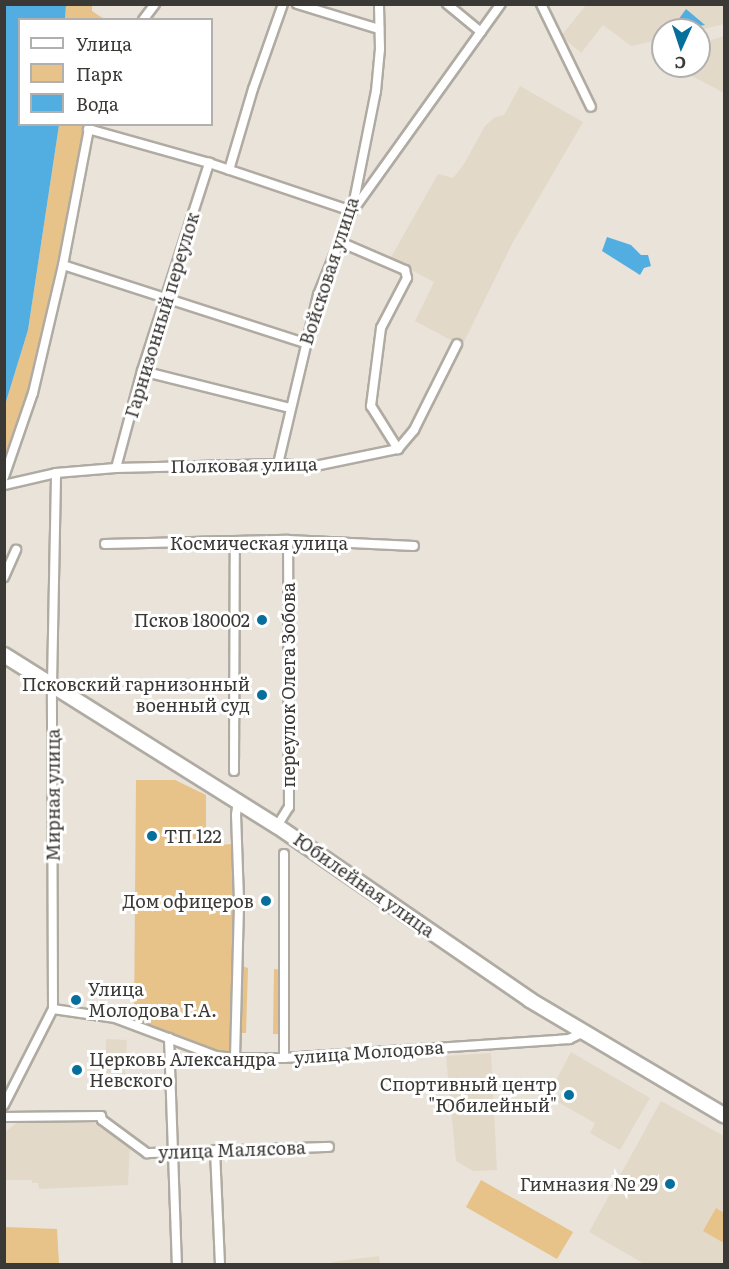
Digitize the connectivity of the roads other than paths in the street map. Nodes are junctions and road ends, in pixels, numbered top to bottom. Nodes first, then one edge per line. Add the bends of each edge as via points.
1 (155, 4) edge
2 (282, 4) edge
3 (297, 4) edge
4 (379, 4) edge
5 (447, 4) edge
6 (501, 4) edge
7 (541, 4) edge
8 (144, 18) edge
9 (380, 29) junction
10 (481, 32) junction
11 (591, 107) dead end
12 (89, 127) edge
13 (209, 163) junction
14 (229, 170) junction
15 (352, 211) junction
16 (340, 242) junction
17 (63, 264) junction
18 (166, 297) junction
19 (305, 343) junction
20 (457, 344) dead end
21 (142, 371) junction
22 (290, 408) junction
23 (398, 449) junction
24 (278, 464) junction
25 (117, 468) junction
26 (56, 473) junction
27 (4, 477) edge
28 (4, 485) edge
29 (288, 540) junction
30 (235, 541) junction
31 (105, 544) dead end
32 (414, 546) dead end
33 (16, 550) dead end
34 (4, 577) edge
35 (4, 655) edge
36 (52, 685) junction
37 (234, 771) dead end
38 (238, 801) junction
39 (278, 826) junction
40 (284, 854) dead end
41 (53, 1009) junction
42 (584, 1032) junction
43 (169, 1038) junction
44 (235, 1058) junction
45 (284, 1058) junction
46 (4, 1105) edge
47 (724, 1115) edge
48 (4, 1117) edge
49 (329, 1147) dead end
50 (215, 1150) junction
51 (172, 1151) junction
52 (177, 1264) edge
53 (220, 1264) edge

1 - 8 street
2 - 14 street
3 - 9 street
4 - 9 street, Войсковая улица
5 - 10 street
6 - 10 street
7 - 11 street
9 - 15 street, Войсковая улица via 376,92
10 - 15 street
12 - 13 street
12 - 17 street
13 - 14 street
13 - 18 street, Гарнизонный переулок
14 - 15 street
15 - 16 street, Войсковая улица
16 - 19 street, Войсковая улица via 318,295
16 - 23 street via 405,270 408,278 381,328 371,406
17 - 18 street
17 - 27 street via 33,393
18 - 19 street
18 - 21 street, Гарнизонный переулок
19 - 22 street, Войсковая улица
20 - 23 street via 414,430
21 - 22 street
21 - 25 street, Гарнизонный переулок
22 - 24 street, Войсковая улица
23 - 24 street, Полковая улица via 315,466
24 - 25 street, Полковая улица
25 - 26 street, Полковая улица
26 - 28 street, Полковая улица
26 - 36 street, Мирная улица
29 - 30 street, Космическая улица
29 - 32 street, Космическая улица
29 - 39 street, переулок Олега Зобова via 289,807
30 - 31 street, Космическая улица
30 - 37 street
33 - 34 street
35 - 36 main road, Юбилейная улица
36 - 38 main road, Юбилейная улица
36 - 41 street, Мирная улица
38 - 39 main road, Юбилейная улица
38 - 44 street
39 - 42 main road, Юбилейная улица via 530,1000
40 - 45 street
41 - 43 street, улица Молодова via 114,1018
41 - 46 street, Мирная улица
42 - 45 street, улица Молодова via 569,1039
42 - 47 main road, Юбилейная улица
43 - 44 street, улица Молодова via 216,1056
43 - 51 street
44 - 45 street, улица Молодова
48 - 51 street, улица Малясова via 101,1116 147,1153
49 - 50 street, улица Малясова
50 - 51 street, улица Малясова
50 - 53 street
51 - 52 street

